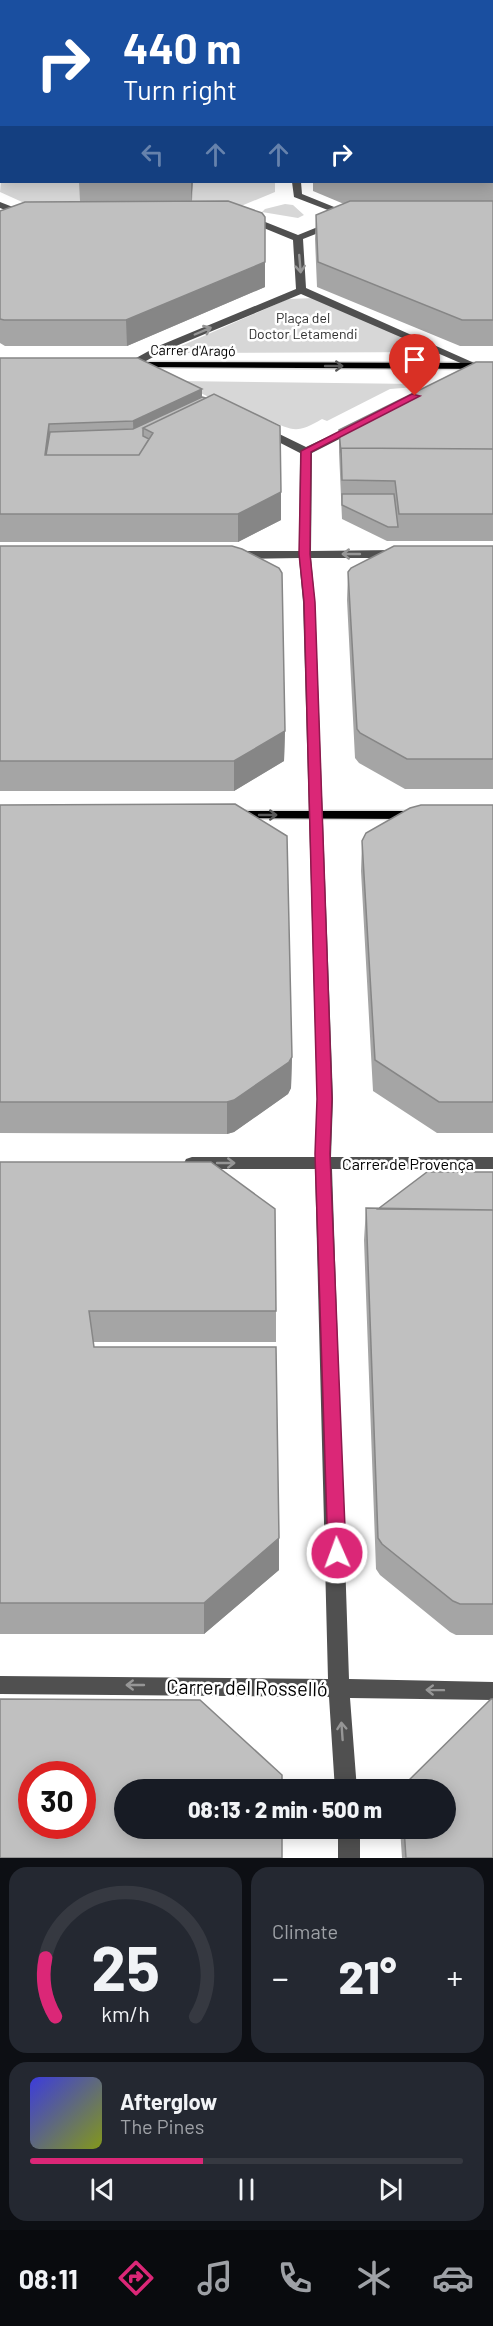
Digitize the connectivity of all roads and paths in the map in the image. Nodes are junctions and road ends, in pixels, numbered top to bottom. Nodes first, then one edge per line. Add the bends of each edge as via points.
1 (297, 183) edge
2 (0, 205) edge
3 (25, 215) junction
4 (37, 215) edge
5 (231, 216) edge
6 (353, 216) junction
7 (364, 216) edge
8 (8, 222) edge
9 (297, 238) junction
10 (301, 290) junction
11 (118, 365) edge
12 (131, 365) junction
13 (476, 366) junction
14 (493, 366) edge
15 (150, 375) edge
16 (448, 380) edge
17 (363, 423) edge
18 (252, 425) edge
19 (306, 451) junction
20 (305, 554) junction
21 (411, 554) edge
22 (219, 555) edge
23 (222, 815) edge
24 (315, 815) junction
25 (435, 815) edge
26 (176, 1163) edge
27 (493, 1163) edge
28 (323, 1165) junction
29 (0, 1685) edge
30 (339, 1689) junction
31 (493, 1691) edge
32 (345, 1779) edge
33 (349, 1839) edge
34 (350, 1858) edge

1 - 6 street via 297,195
2 - 3 street
3 - 4 street
3 - 8 street
5 - 9 street via 242,216
6 - 7 street
6 - 9 street
9 -> 10 street
12 -> 10 street
10 - 13 street
11 - 12 main road, Carrer d'Aragó
12 -> 13 main road, Carrer d'Aragó
12 - 15 street
13 - 14 main road, Carrer d'Aragó
13 - 16 street
17 - 19 street
18 - 19 street
19 - 20 street
21 -> 20 street
20 - 22 street
20 - 24 street
23 -> 24 main road
24 - 25 main road
24 - 28 street via 325,1099
26 -> 28 street, Carrer de Provença
27 - 28 street, Carrer de Provença
28 - 30 street
30 -> 29 street, Carrer del Rosselló
31 -> 30 street, Carrer del Rosselló
32 -> 30 street
33 - 34 street

